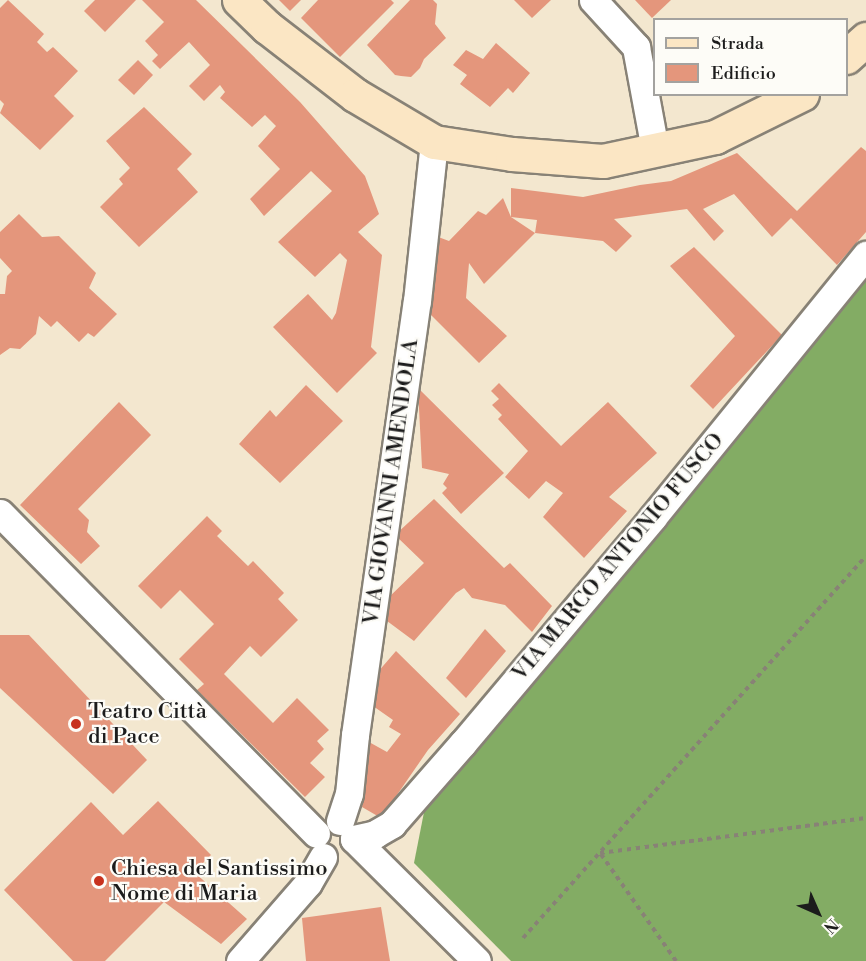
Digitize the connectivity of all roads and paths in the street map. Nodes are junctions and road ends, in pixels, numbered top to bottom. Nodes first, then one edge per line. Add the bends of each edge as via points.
1 (239, 0) edge
2 (593, 0) edge
3 (866, 39) edge
4 (848, 55) edge
5 (798, 96) edge
6 (434, 142) junction
7 (655, 150) junction
8 (866, 255) edge
9 (0, 513) edge
10 (866, 556) edge
11 (866, 818) edge
12 (333, 837) junction
13 (600, 853) junction
14 (523, 938) dead end
15 (240, 961) edge
16 (477, 961) edge
17 (676, 961) edge

1 - 6 street via 267,27 356,95
2 - 7 street via 636,47
3 - 4 street
5 - 7 street via 715,137
6 - 7 street via 512,154 603,161
6 - 12 street, VIA GIOVANNI AMENDOLA via 417,301 349,794
8 - 12 street, VIA MARCO ANTONIO FUSCO via 646,526 392,824 375,834
9 - 12 street
10 - 13 path
11 - 13 path
12 - 15 street, VIA GIOVANNI AMENDOLA via 308,883
12 - 16 street
13 - 14 path
13 - 17 path

